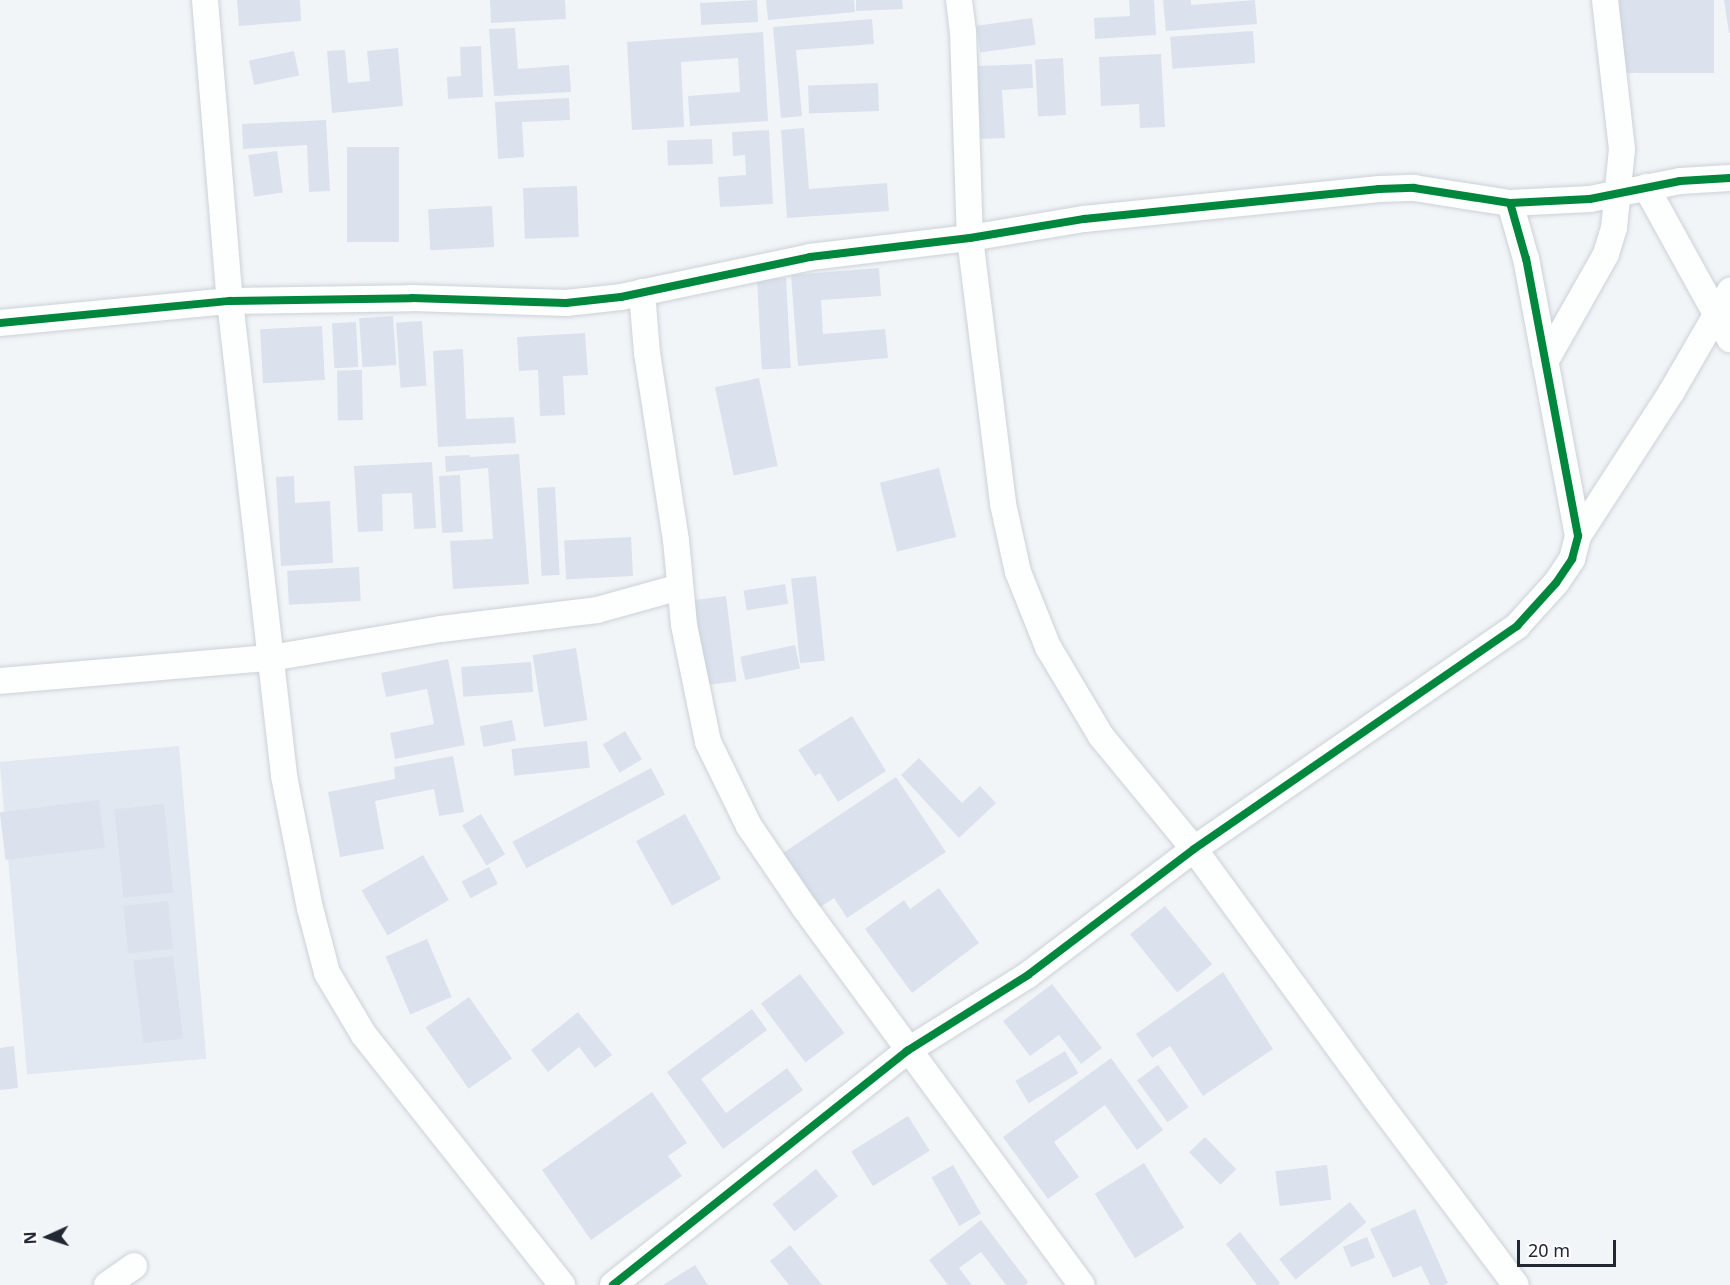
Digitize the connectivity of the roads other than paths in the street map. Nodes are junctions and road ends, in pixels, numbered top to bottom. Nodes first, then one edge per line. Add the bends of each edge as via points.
1 (205, 0) edge
2 (959, 0) edge
3 (1605, 0) edge
4 (1730, 178) edge
5 (1646, 187) junction
6 (1617, 194) junction
7 (1510, 203) junction
8 (970, 238) junction
9 (1730, 291) edge
10 (642, 292) junction
11 (230, 301) junction
12 (1717, 317) junction
13 (0, 323) edge
14 (1730, 339) edge
15 (1545, 362) junction
16 (1578, 536) junction
17 (680, 587) junction
18 (271, 658) junction
19 (0, 681) edge
20 (1194, 849) junction
21 (907, 1051) junction
22 (134, 1266) dead end
23 (106, 1285) edge
24 (562, 1285) edge
25 (613, 1285) edge
26 (1082, 1285) edge
27 (1516, 1285) edge

1 - 11 street
2 - 8 street
3 - 6 street via 1622,149
4 - 5 street
5 - 6 street
5 - 12 street
6 - 7 street
6 - 15 street via 1614,228 1606,254
7 - 8 street via 1414,188 1379,189 1084,219
7 - 15 street via 1526,259
8 - 10 street via 810,257
8 - 20 street via 1003,504 1018,572 1048,647 1101,736
9 - 12 street
10 - 11 street via 566,303 412,298
10 - 17 street via 648,364
11 - 13 street
11 - 18 street
12 - 14 street
12 - 16 street
15 - 16 street
16 - 20 street via 1572,559 1556,583 1516,626
17 - 18 street via 597,610 441,629
17 - 21 street via 694,682 708,742 748,826
18 - 19 street
18 - 24 street via 284,776 327,973 364,1035
20 - 21 street via 1028,975
20 - 27 street
21 - 25 street
21 - 26 street
22 - 23 street

